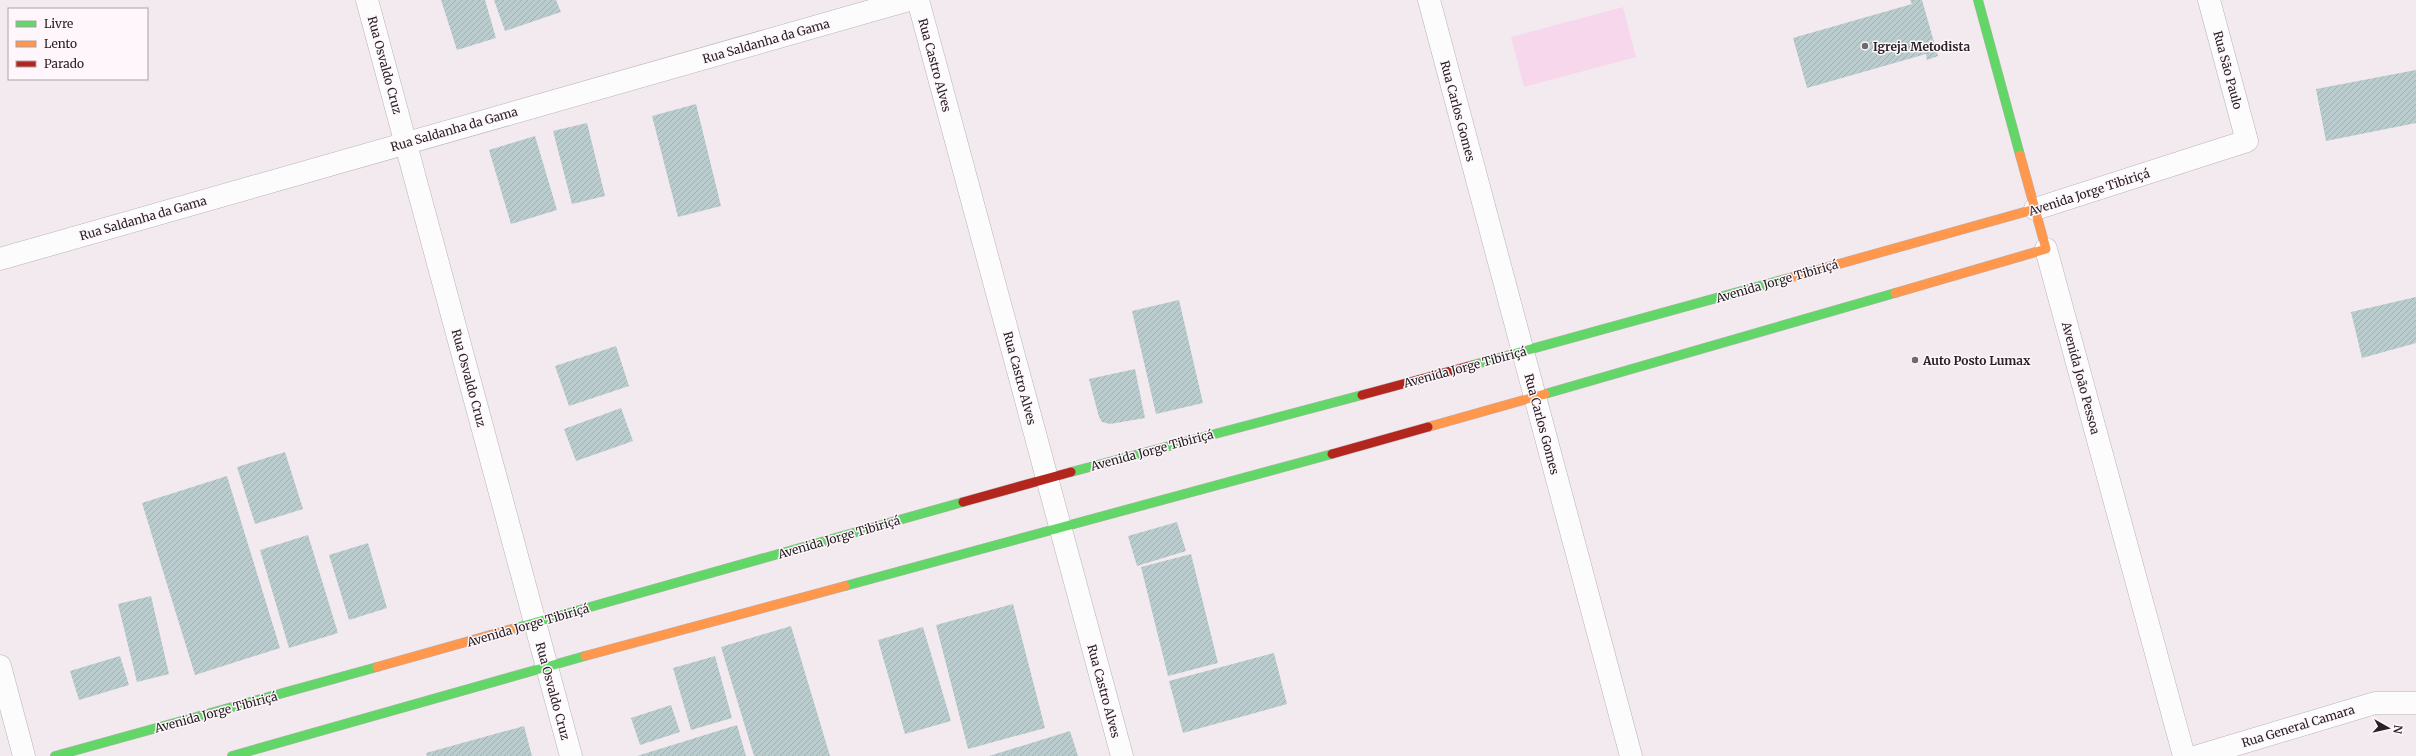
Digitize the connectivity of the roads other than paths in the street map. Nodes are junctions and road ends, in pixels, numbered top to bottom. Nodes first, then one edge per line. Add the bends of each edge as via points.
1 (367, 0) edge
2 (909, 0) edge
3 (918, 0) edge
4 (1429, 0) edge
5 (1978, 0) edge
6 (2209, 0) edge
7 (2247, 141) joint
8 (406, 143) junction
9 (2035, 209) junction
10 (2046, 249) junction
11 (0, 259) edge
12 (1523, 352) junction
13 (1535, 397) junction
14 (1046, 478) junction
15 (1061, 529) junction
16 (535, 623) junction
17 (0, 666) edge
18 (546, 666) junction
19 (2416, 703) edge
20 (24, 756) edge
21 (55, 756) edge
22 (232, 756) edge
23 (571, 756) edge
24 (1122, 756) edge
25 (1631, 756) edge
26 (2184, 756) edge
27 (2198, 756) edge

1 - 8 street, Rua Osvaldo Cruz
2 - 8 street, Rua Saldanha da Gama
3 - 14 street, Rua Castro Alves
4 - 12 street, Rua Carlos Gomes
5 - 9 street, Avenida João Pessoa
6 - 7 street, Rua São Paulo
7 - 9 street, Avenida Jorge Tibiriçá
8 - 11 street, Rua Saldanha da Gama
8 - 16 street, Rua Osvaldo Cruz
9 - 10 street, Avenida João Pessoa
9 - 12 street, Avenida Jorge Tibiriçá
10 - 13 street
10 - 26 street, Avenida João Pessoa
12 - 13 street, Rua Carlos Gomes
12 - 14 street, Avenida Jorge Tibiriçá
13 - 15 street
13 - 25 street, Rua Carlos Gomes
14 - 15 street, Rua Castro Alves
14 - 16 street, Avenida Jorge Tibiriçá
15 - 18 street
15 - 24 street, Rua Castro Alves
16 - 18 street, Rua Osvaldo Cruz
16 - 21 street, Avenida Jorge Tibiriçá
17 - 20 street
18 - 22 street
18 - 23 street, Rua Osvaldo Cruz
19 - 27 street, Rua General Camara via 2375,702

